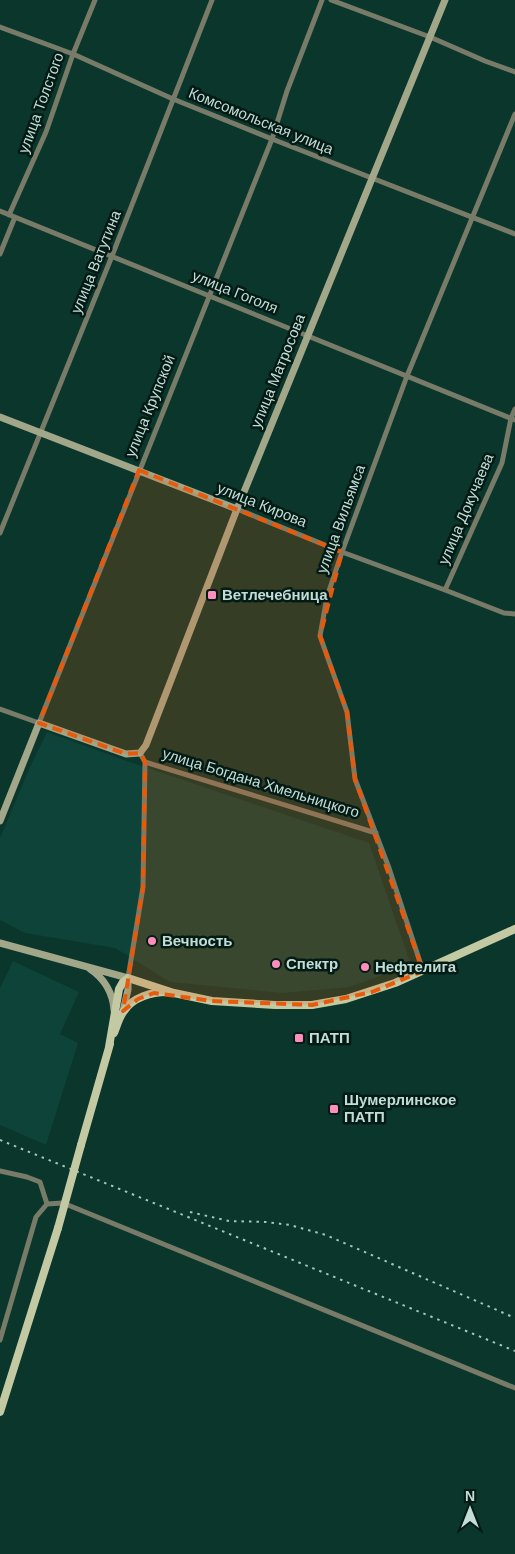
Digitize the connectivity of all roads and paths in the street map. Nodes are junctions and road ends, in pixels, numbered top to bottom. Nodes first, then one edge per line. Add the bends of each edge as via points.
1 (96, 0) edge
2 (212, 0) edge
3 (322, 0) edge
4 (331, 0) edge
5 (445, 0) edge
6 (0, 27) edge
7 (430, 38) junction
8 (73, 54) junction
9 (515, 72) edge
10 (173, 99) junction
11 (515, 114) edge
12 (272, 139) junction
13 (372, 178) junction
14 (0, 211) edge
15 (12, 216) junction
16 (472, 218) junction
17 (515, 234) edge
18 (0, 254) edge
19 (112, 256) junction
20 (209, 296) junction
21 (308, 335) junction
22 (407, 376) junction
23 (515, 409) edge
24 (0, 417) edge
25 (513, 419) edge
26 (40, 433) junction
27 (139, 470) junction
28 (237, 509) junction
29 (0, 533) edge
30 (342, 552) junction
31 (445, 590) junction
32 (515, 614) edge
33 (0, 709) edge
34 (39, 723) junction
35 (140, 753) junction
36 (145, 762) junction
37 (0, 821) edge
38 (376, 833) junction
39 (515, 929) edge
40 (0, 943) edge
41 (83, 965) junction
42 (423, 972) junction
43 (128, 978) junction
44 (174, 993) junction
45 (123, 1011) junction
46 (114, 1012) junction
47 (109, 1047) junction
48 (0, 1171) edge
49 (47, 1204) junction
50 (0, 1340) edge
51 (515, 1388) edge
52 (0, 1412) edge

1 - 8 street, улица Толстого
2 - 10 street, улица Ватутина
3 - 12 street, улица Крупской
4 - 7 street
5 - 7 street, улица Матросова
6 - 8 street, Комсомольская улица
7 - 9 street
7 - 13 street, улица Матросова
8 - 10 street, Комсомольская улица
8 - 15 street, улица Толстого
10 - 12 street, Комсомольская улица
10 - 19 street, улица Ватутина
11 - 16 street, улица Вильямса
12 - 13 street, Комсомольская улица
12 - 20 street, улица Крупской
13 - 16 street, Комсомольская улица
13 - 21 street, улица Матросова
14 - 15 street, улица Гоголя
15 - 18 street, улица Толстого
15 - 19 street, улица Гоголя
16 - 17 street, Комсомольская улица
16 - 22 street, улица Вильямса
19 - 20 street, улица Гоголя
19 - 26 street, улица Ватутина
20 - 21 street, улица Гоголя
20 - 27 street, улица Крупской
21 - 22 street, улица Гоголя
21 - 28 street, улица Матросова
22 - 25 street, улица Гоголя
22 - 30 street, улица Вильямса
23 - 25 street, улица Докучаева
24 - 26 street, улица Кирова
25 - 31 street, улица Докучаева via 502,463
26 - 27 street, улица Кирова
26 - 29 street, улица Ватутина
27 - 28 street, улица Кирова
27 - 34 street, улица Крупской
28 - 30 street, улица Кирова
28 - 35 street, улица Матросова via 146,745
30 - 31 street, улица Кирова
30 - 38 street, улица Вильямса via 327,596 320,636 347,712 355,779
31 - 32 street, улица Кирова via 504,613
33 - 34 street, улица Богдана Хмельницкого
34 - 35 street, улица Богдана Хмельницкого via 126,754
34 - 37 street, улица Крупской
35 - 36 street, улица Богдана Хмельницкого
36 - 38 street, улица Богдана Хмельницкого
36 - 43 street via 142,887
38 - 42 street, улица Вильямса
39 - 42 main road
40 - 41 street
41 - 43 street
41 - 46 street via 105,983 114,1002
42 - 44 main road via 372,992 312,1005 212,1001
43 - 44 main road
43 - 45 street
43 - 46 main road via 118,989
44 - 45 main road via 145,995
45 - 47 main road
46 - 47 main road
47 - 52 main road, bridge via 58,1228
48 - 49 street via 40,1182
49 - 50 street via 36,1217
49 - 51 street via 63,1203

